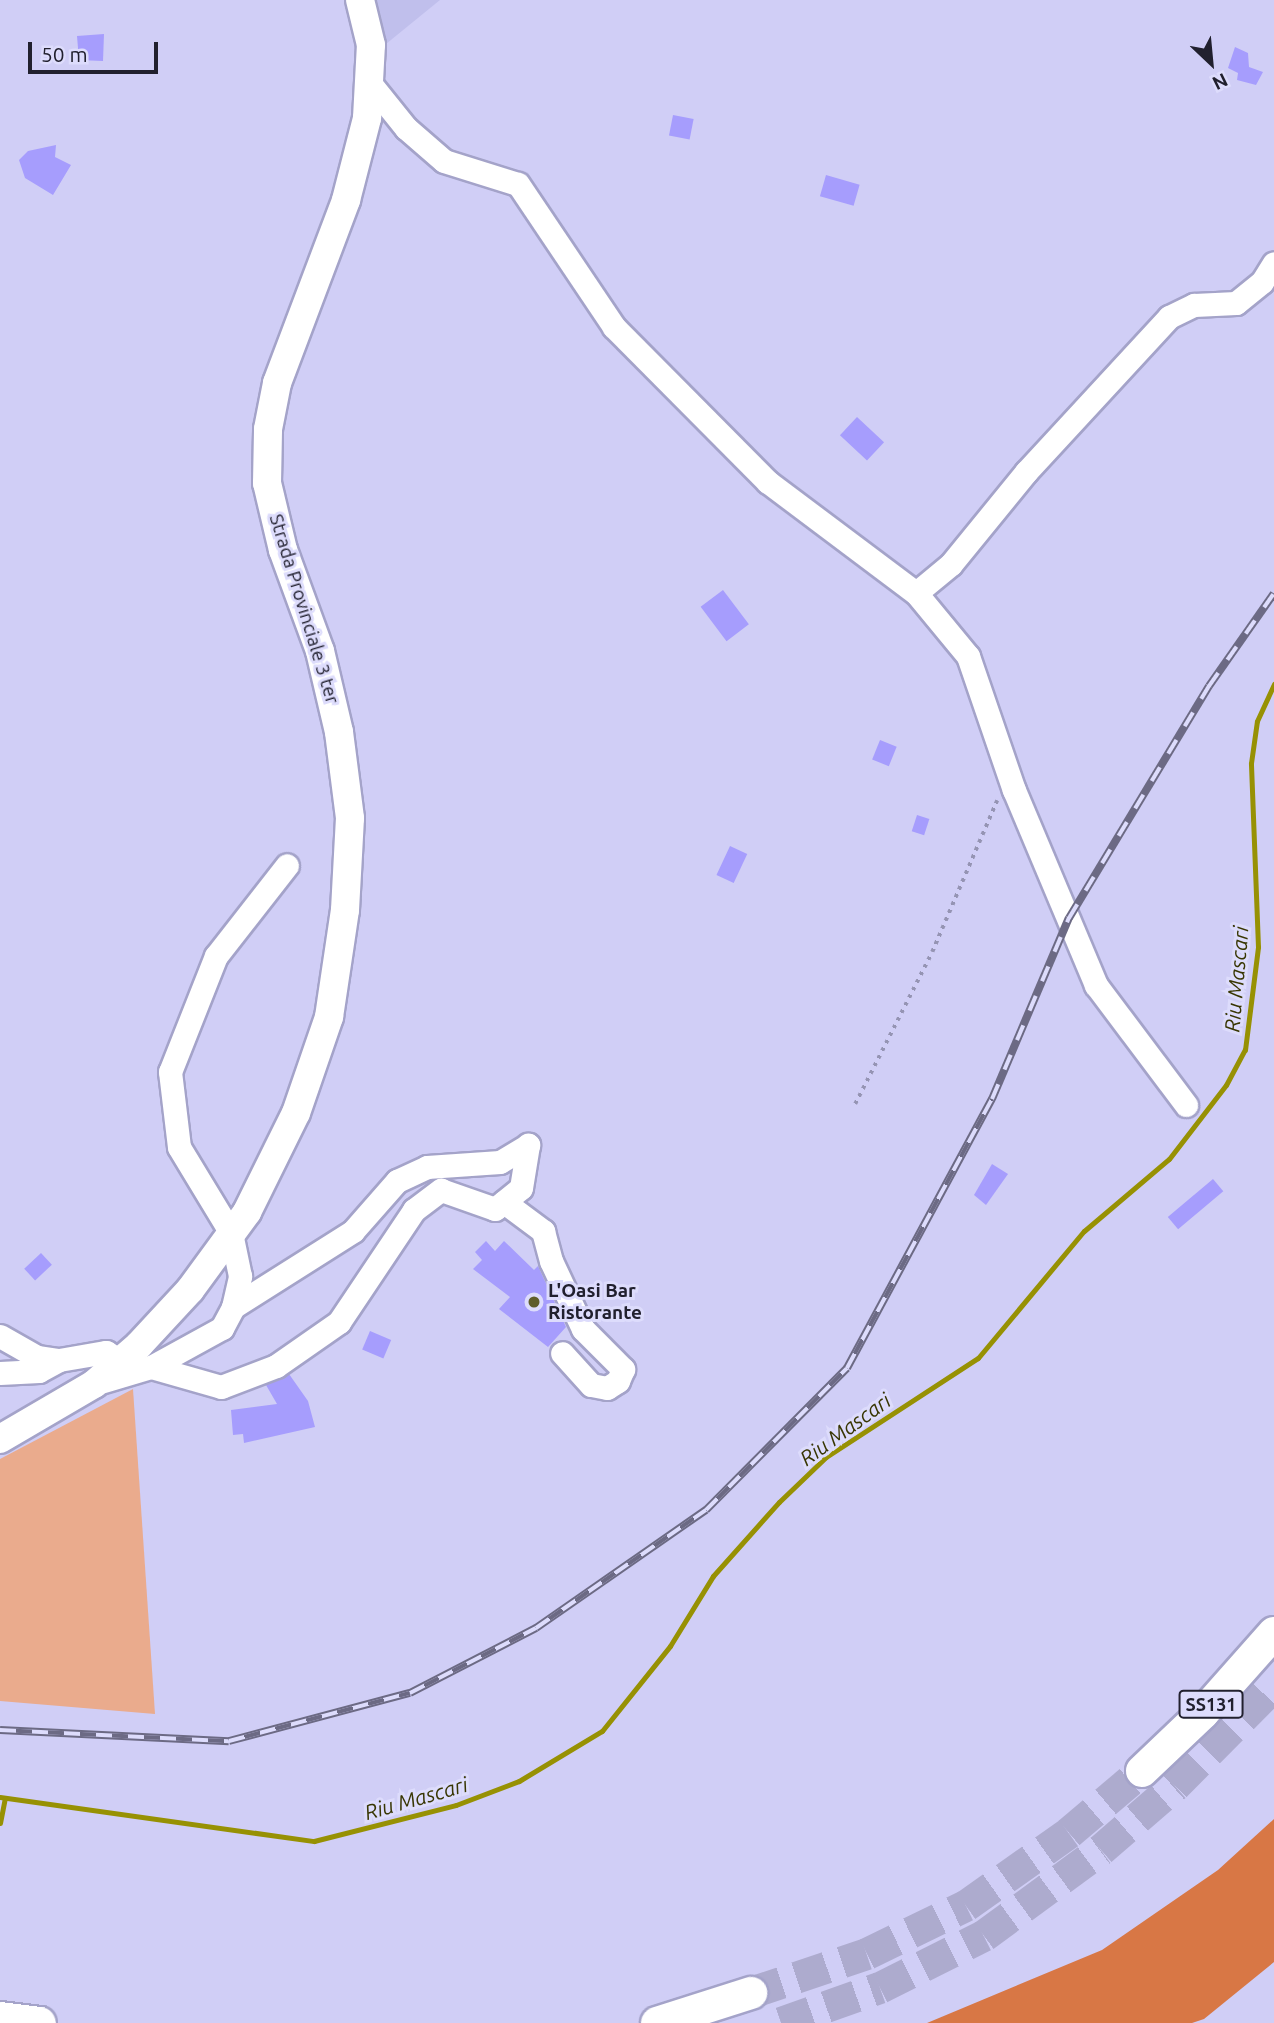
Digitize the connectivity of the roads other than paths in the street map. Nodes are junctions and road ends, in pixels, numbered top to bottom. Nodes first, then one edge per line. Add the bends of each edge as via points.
1 (360, 0) edge
2 (369, 82) junction
3 (1274, 263) edge
4 (916, 593) junction
5 (287, 865) dead end
6 (1186, 1105) dead end
7 (504, 1202) junction
8 (231, 1233) junction
9 (233, 1307) junction
10 (0, 1336) edge
11 (562, 1353) dead end
12 (59, 1360) junction
13 (121, 1361) junction
14 (150, 1367) junction
15 (0, 1373) edge
16 (94, 1384) junction
17 (0, 1438) edge
18 (1274, 1633) edge
19 (1142, 1771) tunnel mouth
20 (751, 1993) tunnel mouth
21 (0, 2018) edge
22 (40, 2023) edge
23 (657, 2023) edge

1 - 2 main road, Strada Provinciale 3 ter via 371,45
2 - 4 street via 406,128 444,161 519,184 614,327 768,482
2 - 8 main road, Strada Provinciale 3 ter via 367,118 346,200 277,383 268,429 267,483 284,550 320,651 340,732 350,818 345,910 329,1017 296,1113
3 - 4 street via 1262,282 1236,303 1194,305 1170,317 1026,471 951,564
4 - 6 street via 968,656 1007,772 1096,985
5 - 8 street via 216,956 170,1072 179,1147
7 - 9 street via 521,1188 528,1145 500,1162 427,1167 397,1181 353,1231
7 - 11 street via 543,1231 551,1262 583,1329 623,1369 618,1381 607,1388 591,1385
7 - 14 street via 495,1209 441,1190 414,1210 339,1322 276,1366 221,1387
8 - 9 street via 240,1276
8 - 13 main road, Strada Provinciale 3 ter via 190,1290
9 - 14 street via 222,1328
10 - 12 street via 37,1357
12 - 13 street via 106,1352
12 - 15 street via 39,1371
13 - 16 main road, Strada Provinciale 3 ter
14 - 16 street
16 - 17 main road, Strada Provinciale 3 ter
18 - 19 highway, SS131 via 1203,1713
20 - 23 highway
21 - 22 highway

